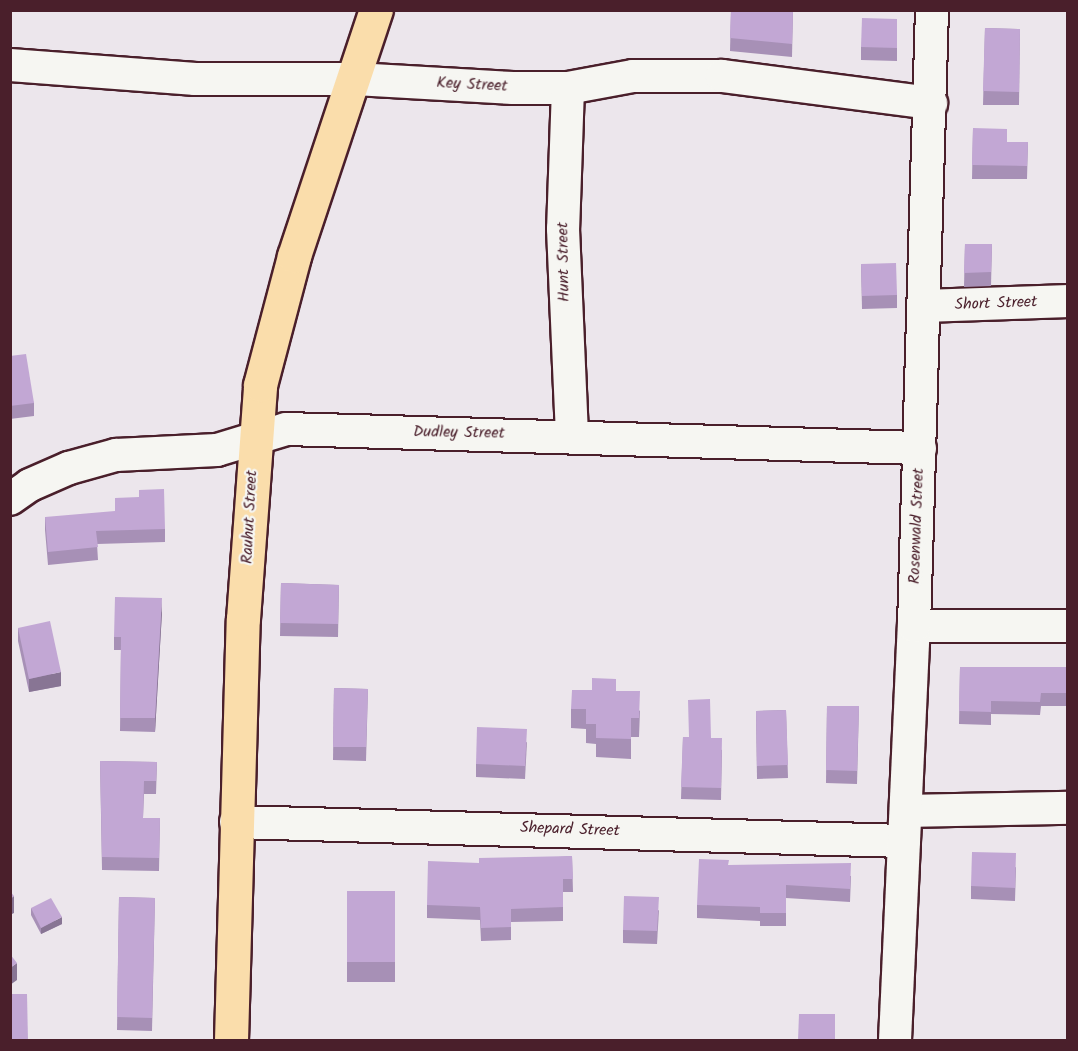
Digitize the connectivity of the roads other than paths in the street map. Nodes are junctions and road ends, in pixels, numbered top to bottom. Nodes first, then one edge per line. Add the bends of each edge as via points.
1 (376, 10) edge
2 (932, 10) edge
3 (10, 65) edge
4 (355, 79) junction
5 (568, 88) junction
6 (931, 103) junction
7 (1068, 302) edge
8 (926, 306) junction
9 (572, 436) junction
10 (254, 437) junction
11 (920, 448) junction
12 (10, 499) edge
13 (915, 626) junction
14 (1068, 626) edge
15 (1068, 808) edge
16 (236, 822) junction
17 (905, 826) junction
18 (231, 1041) edge
19 (895, 1041) edge

1 - 4 main road, Rauhut Street
2 - 6 street, Rosenwald Street
3 - 4 street, Key Street via 195,79
4 - 5 street, Key Street
4 - 10 main road, Rauhut Street via 282,296 260,385
5 - 6 street, Key Street via 633,76 722,76
5 - 9 street, Hunt Street via 563,229
6 - 8 street, Rosenwald Street
7 - 8 street, Short Street
8 - 11 street, Rosenwald Street
9 - 10 street, Dudley Street via 286,429
9 - 11 street, Dudley Street
10 - 12 street, Dudley Street via 217,450 107,458 69,468 30,485
10 - 16 main road, Rauhut Street
11 - 13 street, Rosenwald Street
13 - 14 street
13 - 17 street, Rosenwald Street
15 - 17 street, Shepard Street
16 - 17 street, Shepard Street
16 - 18 main road, Rauhut Street
17 - 19 street, Rosenwald Street

